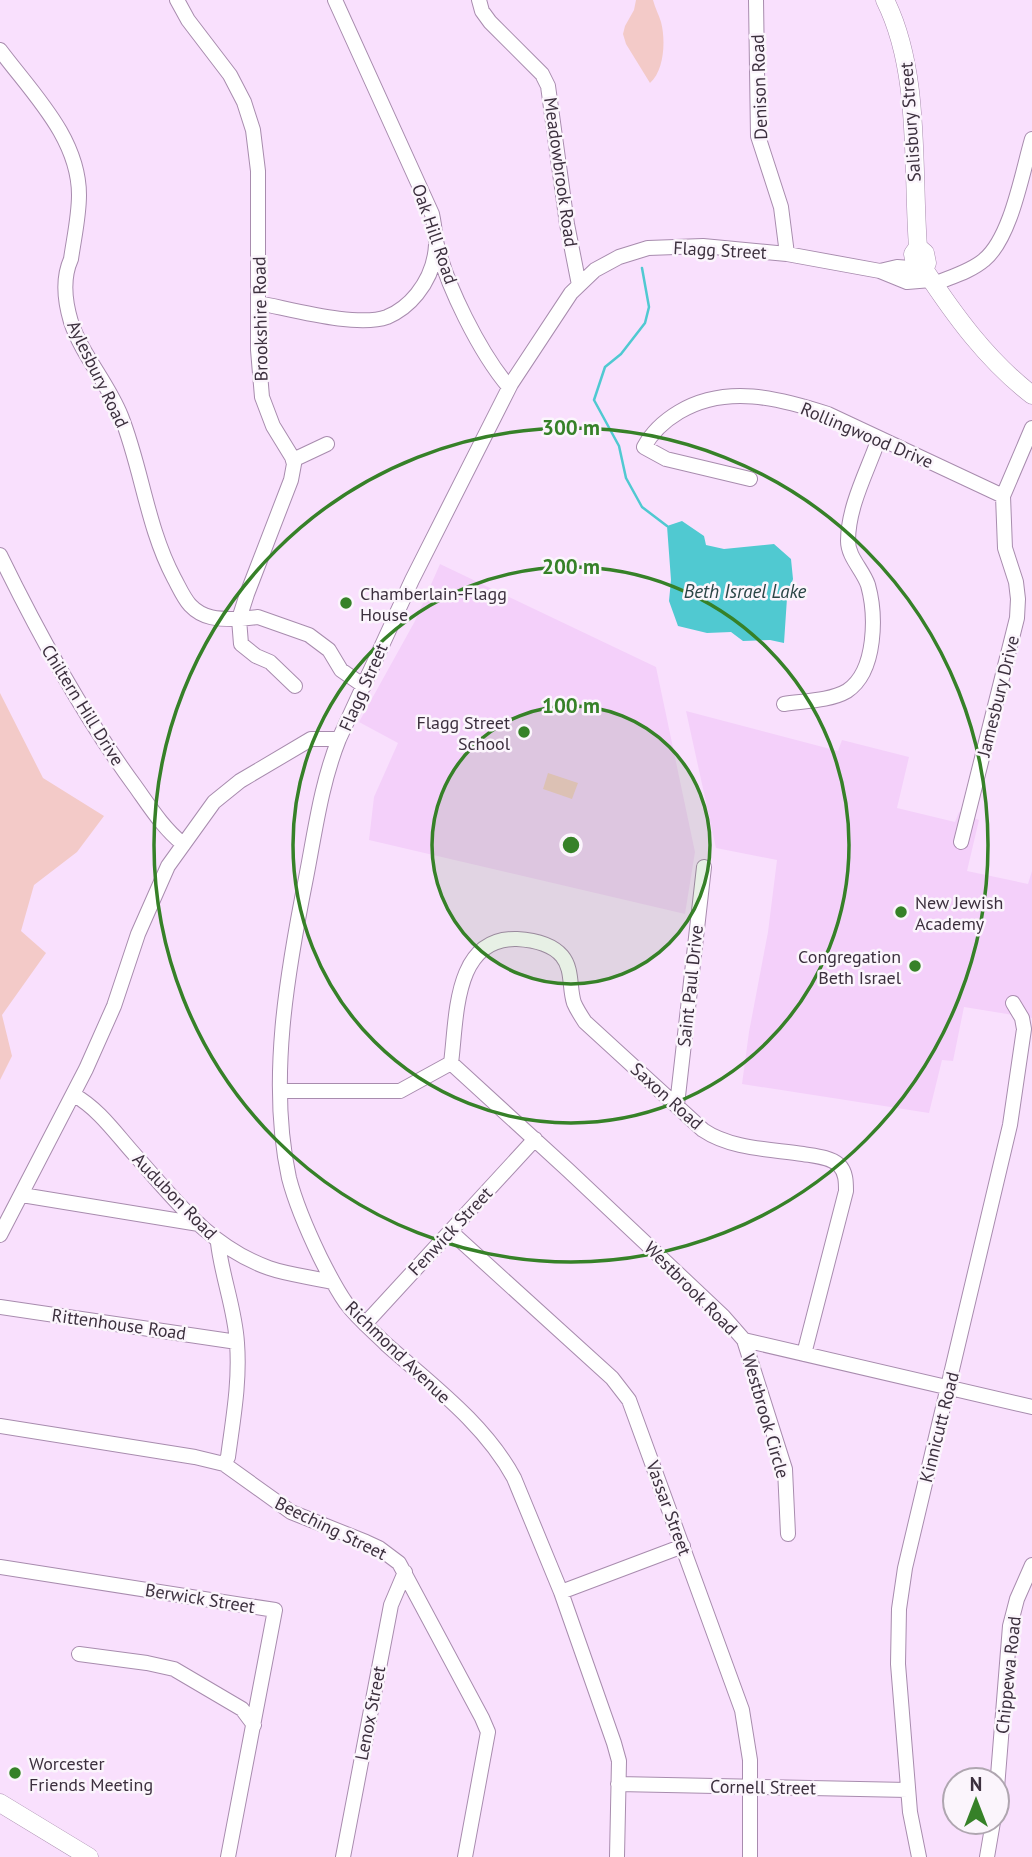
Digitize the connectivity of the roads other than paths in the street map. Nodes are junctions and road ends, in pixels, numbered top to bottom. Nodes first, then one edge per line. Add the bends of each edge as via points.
1 (177, 0) edge
2 (335, 0) edge
3 (479, 0) edge
4 (756, 0) edge
5 (885, 0) edge
6 (0, 50) edge
7 (1032, 139) edge
8 (436, 239) junction
9 (787, 254) junction
10 (929, 277) junction
11 (579, 285) junction
12 (258, 303) junction
13 (509, 387) junction
14 (1032, 395) edge
15 (1032, 428) edge
16 (879, 438) junction
17 (327, 444) dead end
18 (293, 460) junction
19 (750, 479) dead end
20 (1003, 496) junction
21 (0, 555) edge
22 (239, 620) junction
23 (295, 686) dead end
24 (364, 686) junction
25 (784, 704) dead end
26 (339, 740) junction
27 (961, 842) dead end
28 (183, 844) junction
29 (704, 867) dead end
30 (1013, 1003) dead end
31 (451, 1063) junction
32 (281, 1091) junction
33 (74, 1096) junction
34 (677, 1105) junction
35 (535, 1139) junction
36 (22, 1195) junction
37 (198, 1224) junction
38 (450, 1231) junction
39 (0, 1235) edge
40 (218, 1243) junction
41 (332, 1282) junction
42 (0, 1307) edge
43 (365, 1324) junction
44 (744, 1340) junction
45 (237, 1342) junction
46 (804, 1354) junction
47 (948, 1388) junction
48 (1032, 1407) edge
49 (0, 1426) edge
50 (224, 1464) junction
51 (788, 1534) dead end
52 (683, 1546) junction
53 (1032, 1565) edge
54 (0, 1567) edge
55 (405, 1572) junction
56 (561, 1592) junction
57 (79, 1654) dead end
58 (254, 1725) junction
59 (999, 1766) edge
60 (618, 1784) junction
61 (751, 1787) junction
62 (908, 1790) junction
63 (0, 1803) edge
64 (991, 1836) edge
65 (89, 1857) edge
66 (228, 1857) edge
67 (343, 1857) edge
68 (465, 1857) edge
69 (617, 1857) edge
70 (750, 1857) edge
71 (919, 1857) edge
72 (987, 1857) edge

1 - 12 street, Brookshire Road via 230,75 250,116 258,171
2 - 8 street, Oak Hill Road via 432,214
3 - 11 street, Meadowbrook Road via 484,15 542,74 548,86
4 - 9 street, Denison Road via 758,136 781,207
5 - 10 main road, Salisbury Street via 907,64 918,247 913,254 915,265
6 - 22 street, Aylesbury Road via 59,128 73,158 79,193 66,274 67,304 77,337 121,416 162,551 196,611 214,619
7 - 10 street via 1009,218 993,250 980,263
8 - 12 street via 425,283 406,306 388,316 342,318
8 - 13 street, Oak Hill Road via 472,329
9 - 10 street, Flagg Street via 880,271 897,267
9 - 11 street, Flagg Street via 703,246 648,248 603,265
10 - 14 main road, Salisbury Street via 979,346
11 - 13 street, Flagg Street
12 - 18 street, Brookshire Road via 262,397
13 - 24 street, Flagg Street
15 - 20 street, Jamesbury Drive
16 - 19 street, Rollingwood Drive via 799,404 729,395 680,412 656,429 644,447 666,458
16 - 20 street, Rollingwood Drive
16 - 25 street via 848,528 848,545 864,573 872,606 872,636 865,663 854,685 840,694
17 - 18 street
18 - 22 street via 291,480
20 - 27 street, Jamesbury Drive via 1004,548 1016,582 1017,618
21 - 28 street, Chiltern Hill Drive via 65,679 123,770 163,825
22 - 23 street via 241,644 270,662
22 - 24 street via 258,617 309,635 328,650 341,670
24 - 26 street, Flagg Street
26 - 28 street, Flagg Street via 311,738 240,781 214,802
26 - 32 street, Richmond Avenue via 323,788 302,897 282,1034
28 - 33 street, Flagg Street via 159,882 114,1006
29 - 34 street, Saint Paul Drive
30 - 47 street, Kinnicutt Road via 1024,1029 1010,1125
31 - 32 street via 400,1091
31 - 34 street, Saxon Road via 462,984 472,960 501,941 537,942 565,960 574,1002 585,1021
31 - 35 street, Westbrook Road
32 - 41 street, Richmond Avenue via 289,1178
33 - 36 street, Flagg Street
33 - 37 street, Audubon Road via 95,1110
34 - 46 street, Saxon Road via 718,1138 827,1159 844,1171 844,1198
35 - 38 street, Fenwick Street
35 - 44 street, Westbrook Road
36 - 37 street
36 - 39 street, Flagg Street
37 - 40 street, Audubon Road
38 - 43 street, Fenwick Street
38 - 52 street, Vassar Street via 619,1384 634,1411
40 - 41 street, Audubon Road via 270,1268
40 - 45 street
41 - 43 street, Richmond Avenue
42 - 45 street, Rittenhouse Road
43 - 56 street, Richmond Avenue via 499,1453 514,1478
44 - 46 street, Westbrook Road
44 - 51 street, Westbrook Circle via 785,1469
45 - 50 street via 237,1393
46 - 47 street, Westbrook Road
47 - 48 street, Westbrook Road
47 - 62 street, Kinnicutt Road via 905,1568 900,1608 898,1664
49 - 50 street, Beeching Street
50 - 55 street, Beeching Street via 279,1505 379,1548
52 - 56 street
52 - 61 street, Vassar Street via 742,1710
53 - 59 street, Chippewa Road via 1010,1626
54 - 58 street, Berwick Street via 275,1610
55 - 67 street, Lenox Street via 391,1605
55 - 68 street, Beeching Street via 488,1732
56 - 60 street, Richmond Avenue via 614,1743
57 - 58 street via 174,1669 242,1709
58 - 66 street, Berwick Street
60 - 61 street, Cornell Street
60 - 69 street, Richmond Avenue
61 - 62 street, Cornell Street
61 - 70 street, Vassar Street
62 - 71 street, Kinnicutt Road
63 - 65 main road
64 - 72 street

